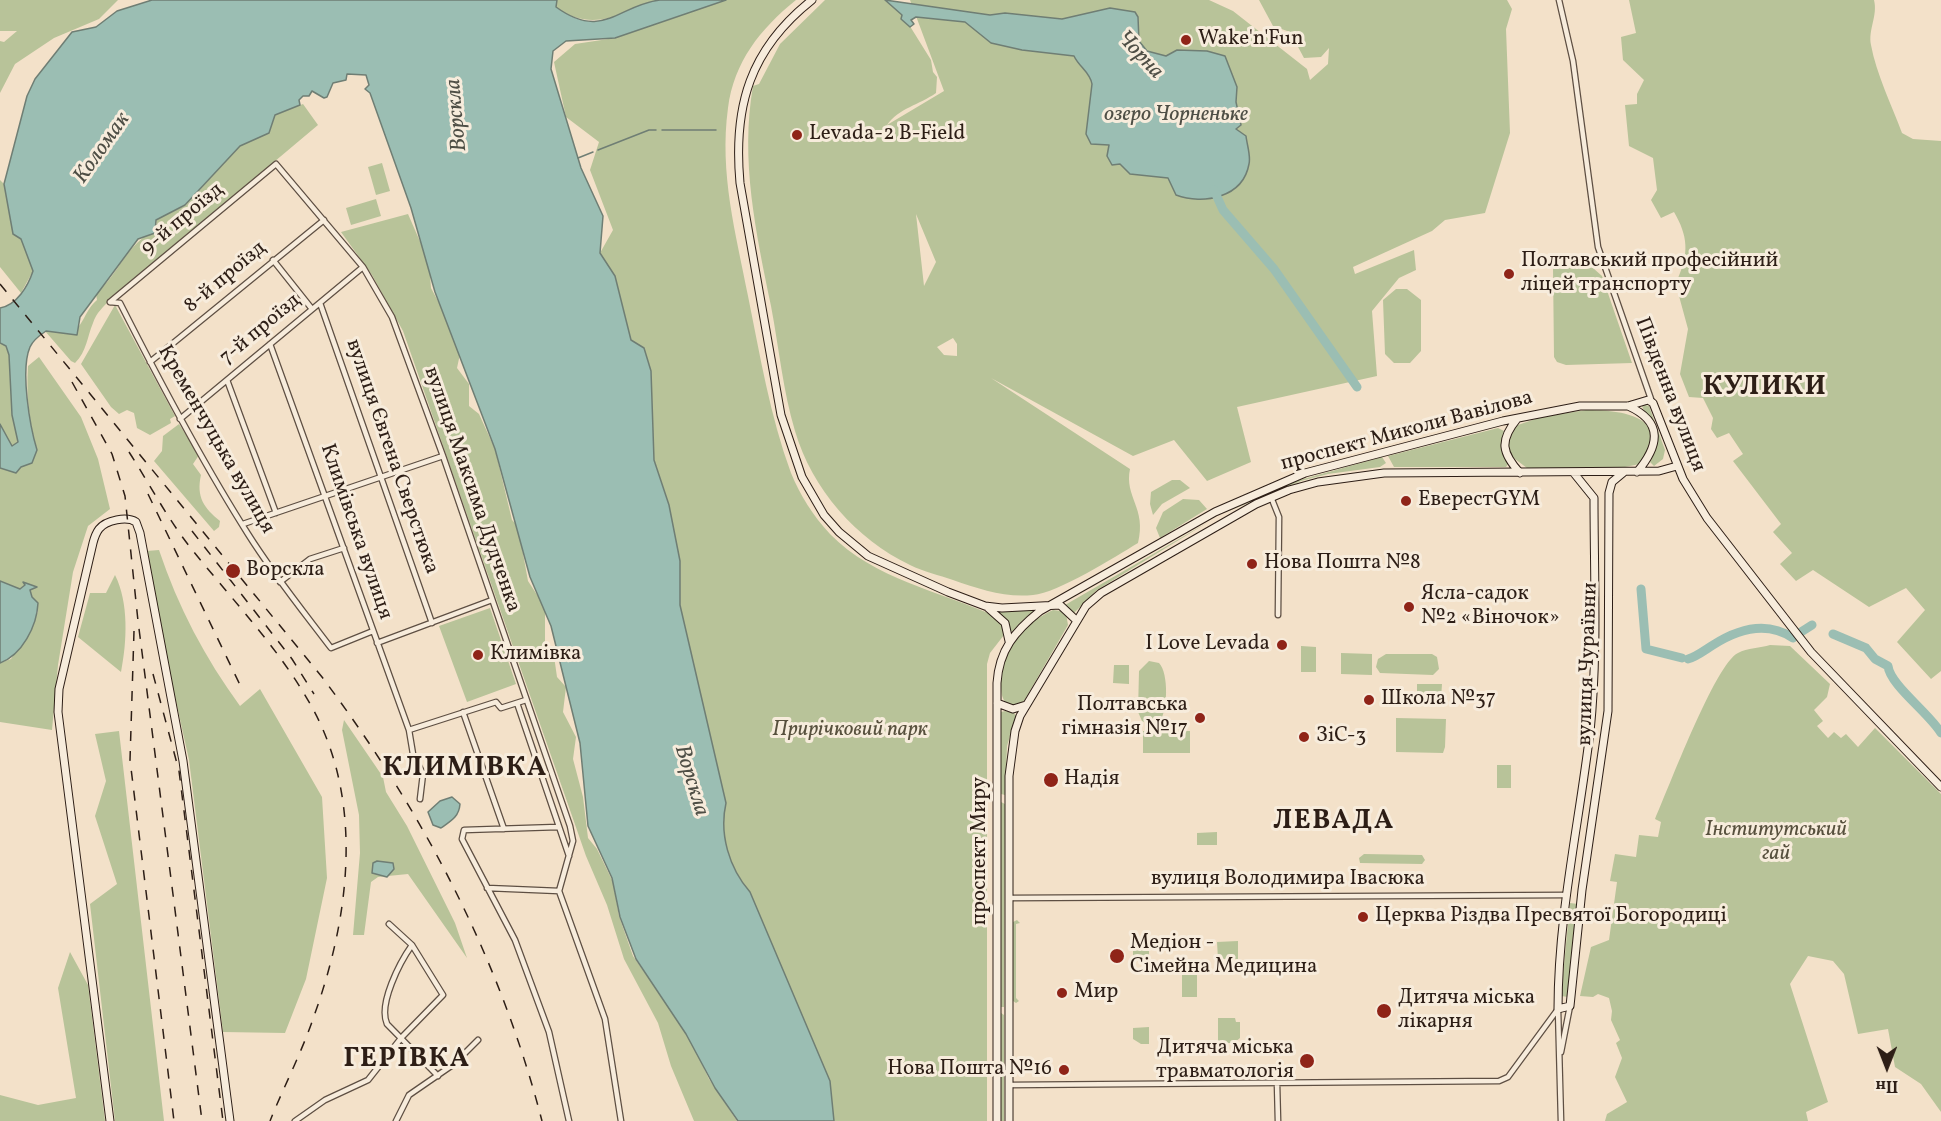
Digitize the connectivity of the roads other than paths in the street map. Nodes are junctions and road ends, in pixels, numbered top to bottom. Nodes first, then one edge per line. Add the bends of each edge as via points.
1 (812, 0) edge
2 (1559, 0) edge
3 (276, 164) joint
4 (324, 220) junction
5 (273, 260) junction
6 (363, 267) junction
7 (110, 302) joint
8 (320, 303) junction
9 (312, 309) junction
10 (270, 344) junction
11 (150, 362) junction
12 (227, 380) junction
13 (1653, 403) junction
14 (1628, 406) junction
15 (180, 419) junction
16 (1516, 419) junction
17 (443, 456) junction
18 (1677, 466) junction
19 (1573, 472) junction
20 (1624, 472) junction
21 (1637, 472) junction
22 (1520, 473) junction
23 (381, 477) junction
24 (326, 496) junction
25 (1271, 497) junction
26 (1215, 512) junction
27 (276, 513) junction
28 (1221, 522) junction
29 (243, 524) junction
30 (344, 548) junction
31 (280, 582) junction
32 (1609, 591) junction
33 (1594, 592) junction
34 (492, 600) junction
35 (1053, 605) junction
36 (985, 606) junction
37 (1278, 615) dead end
38 (1076, 620) junction
39 (432, 623) junction
40 (373, 631) junction
41 (1009, 641) junction
42 (377, 643) junction
43 (526, 700) junction
44 (517, 703) junction
45 (997, 703) junction
46 (1026, 705) junction
47 (463, 712) junction
48 (409, 730) junction
49 (1941, 787) edge
50 (997, 798) junction
51 (1009, 798) junction
52 (420, 799) dead end
53 (558, 827) junction
54 (504, 829) junction
55 (569, 858) junction
56 (487, 888) junction
57 (559, 891) junction
58 (1567, 896) junction
59 (1009, 898) junction
60 (1582, 898) junction
61 (389, 924) dead end
62 (412, 945) junction
63 (1570, 1006) junction
64 (997, 1009) junction
65 (1009, 1009) junction
66 (1558, 1009) junction
67 (402, 1037) junction
68 (478, 1040) dead end
69 (1559, 1060) junction
70 (438, 1076) junction
71 (1277, 1083) junction
72 (1009, 1085) junction
73 (110, 1121) edge
74 (230, 1121) edge
75 (295, 1121) edge
76 (396, 1121) edge
77 (569, 1121) edge
78 (621, 1121) edge
79 (997, 1121) edge
80 (1009, 1121) edge
81 (1278, 1121) edge
82 (1560, 1121) edge

1 - 36 main road via 782,28 756,65 742,105 739,131 740,183 787,436 812,497 854,546 883,564
2 - 13 street, Південна вулиця via 1574,62 1598,247
3 - 4 street, вулиця Максима Дудченка
3 - 7 street, 9-й проїзд
4 - 5 street, 8-й проїзд
4 - 6 street, вулиця Максима Дудченка
5 - 9 street
5 - 11 street, 8-й проїзд
6 - 8 street, 7-й проїзд
6 - 17 street, вулиця Максима Дудченка via 392,317
7 - 11 street, Кременчуцька вулиця via 120,303
8 - 9 street, 7-й проїзд
8 - 23 street, вулиця Євгена Сверстюка
9 - 10 street, 7-й проїзд
10 - 12 street, 7-й проїзд
10 - 24 street, Климівська вулиця
11 - 15 street, Кременчуцька вулиця
12 - 15 street, 7-й проїзд
12 - 27 street
13 - 14 main road, проспект Миколи Вавілова via 1642,400
13 - 18 main road, Південна вулиця
14 - 16 main road, проспект Миколи Вавілова via 1580,406
14 - 21 main road via 1648,419 1655,437 1651,455
15 - 29 street, Кременчуцька вулиця
16 - 22 main road via 1507,430 1505,448
16 - 26 main road, проспект Миколи Вавілова via 1305,473
17 - 23 street
17 - 34 street, вулиця Максима Дудченка
18 - 21 main road, проспект Миколи Вавілова
18 - 49 main road, Південна вулиця via 1707,518 1811,652
19 - 20 main road, проспект Миколи Вавілова
19 - 22 main road, проспект Миколи Вавілова
19 - 33 main road, вулиця Чураївни via 1594,498
20 - 21 main road, проспект Миколи Вавілова
20 - 32 main road, вулиця Чураївни via 1609,489
22 - 25 main road, проспект Миколи Вавілова via 1362,475 1318,482
23 - 24 street
23 - 39 street, вулиця Євгена Сверстюка
24 - 27 street
24 - 30 street, Климівська вулиця
25 - 28 main road, проспект Миколи Вавілова
25 - 37 street via 1279,517
26 - 28 main road
26 - 35 main road, проспект Миколи Вавілова
27 - 29 street
28 - 38 main road, проспект Миколи Вавілова via 1101,593
29 - 31 street, Кременчуцька вулиця
30 - 31 street via 310,559
30 - 40 street, Климівська вулиця
31 - 40 street, Кременчуцька вулиця via 331,648
32 - 33 main road
32 - 60 main road, вулиця Чураївни via 1608,711
33 - 58 main road, вулиця Чураївни via 1590,730
34 - 39 street
34 - 43 street, вулиця Максима Дудченка
35 - 36 main road via 1018,609
35 - 38 main road via 1065,608
35 - 41 main road, проспект Миру via 1027,622
36 - 41 main road via 1005,623
38 - 46 main road, проспект Миру
39 - 42 street
40 - 42 street, Климівська вулиця
41 - 45 main road, проспект Миру via 999,668
42 - 48 street, Климівська вулиця
43 - 44 street
43 - 55 street, вулиця Максима Дудченка via 570,826 573,841
44 - 47 street via 501,708 496,702
44 - 53 street
45 - 46 main road via 1014,709
45 - 50 main road, проспект Миру
46 - 51 main road, проспект Миру via 1012,743
47 - 48 street
47 - 54 street
48 - 52 street via 413,754 423,774
50 - 51 main road
50 - 64 main road, проспект Миру
51 - 59 main road, проспект Миру
53 - 54 street
53 - 55 street
54 - 56 street via 464,830 462,839
55 - 57 street, вулиця Максима Дудченка
56 - 57 street
56 - 77 street via 515,940 549,1032
57 - 78 street via 606,1019
58 - 59 street, вулиця Володимира Івасюка
58 - 60 main road
58 - 66 main road, вулиця Чураївни
59 - 65 main road, проспект Миру
60 - 63 main road, вулиця Чураївни
61 - 62 street
62 - 67 street via 404,955 383,1007 387,1024
62 - 67 street via 443,995
63 - 66 main road
63 - 69 street, вулиця Чураївни
64 - 65 main road
64 - 79 main road, проспект Миру
65 - 72 main road, проспект Миру
66 - 69 street, вулиця Чураївни
66 - 71 street via 1508,1077 1499,1081
67 - 70 street
67 - 75 street via 368,1080 325,1100
68 - 70 street
69 - 82 street, вулиця Чураївни
70 - 76 street via 409,1095
71 - 72 street
71 - 81 street
72 - 80 main road, проспект Миру
73 - 74 main road via 62,755 59,689 96,536 107,523 128,519 136,522 140,533 183,761

